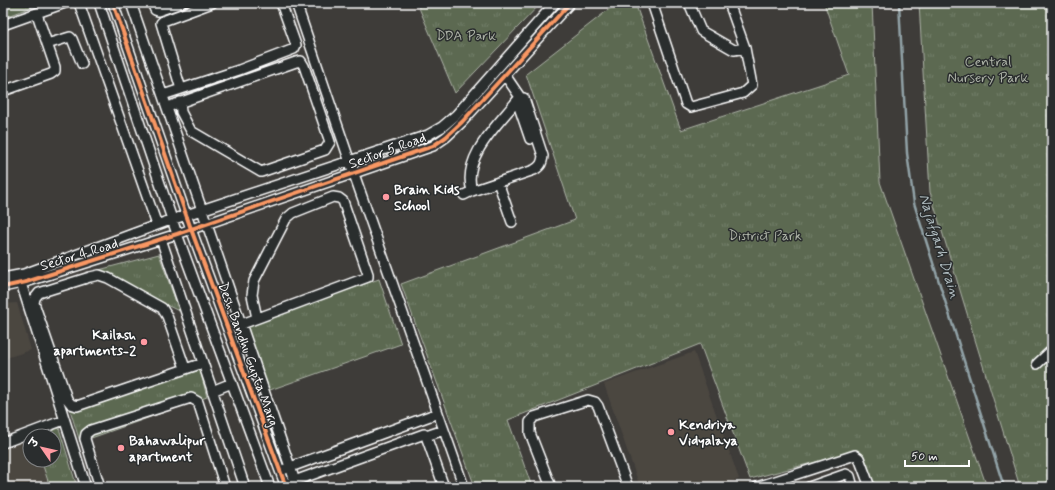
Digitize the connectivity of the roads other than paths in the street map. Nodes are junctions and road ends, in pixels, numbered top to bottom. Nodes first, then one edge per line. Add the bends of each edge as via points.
1 (65, 3) edge
2 (79, 3) edge
3 (99, 3) edge
4 (113, 3) edge
5 (131, 3) edge
6 (152, 3) edge
7 (181, 3) edge
8 (212, 3) edge
9 (281, 3) edge
10 (296, 3) edge
11 (555, 3) edge
12 (570, 3) edge
13 (652, 3) edge
14 (689, 3) edge
15 (729, 3) edge
16 (37, 14) junction
17 (3, 25) edge
18 (47, 44) junction
19 (745, 48) junction
20 (82, 64) dead end
21 (506, 75) junction
22 (180, 89) junction
23 (3, 91) edge
24 (163, 95) junction
25 (518, 99) junction
26 (180, 102) junction
27 (168, 107) junction
28 (530, 139) dead end
29 (350, 160) junction
30 (354, 174) junction
31 (498, 182) junction
32 (203, 210) junction
33 (187, 215) junction
34 (173, 220) junction
35 (512, 222) dead end
36 (208, 223) junction
37 (157, 225) junction
38 (191, 228) junction
39 (177, 234) junction
40 (161, 239) junction
41 (3, 278) edge
42 (21, 283) junction
43 (3, 287) edge
44 (257, 318) junction
45 (242, 324) junction
46 (1052, 350) edge
47 (203, 362) junction
48 (1037, 364) dead end
49 (185, 368) junction
50 (232, 383) junction
51 (213, 394) junction
52 (198, 402) junction
53 (438, 413) junction
54 (64, 420) junction
55 (444, 430) junction
56 (426, 436) junction
57 (3, 443) edge
58 (290, 467) junction
59 (280, 471) junction
60 (296, 484) edge
61 (285, 486) edge
62 (86, 487) edge
63 (100, 487) edge
64 (225, 487) edge
65 (245, 487) edge
66 (270, 487) edge
67 (444, 487) edge
68 (464, 487) edge
69 (551, 487) edge
70 (628, 487) edge
71 (758, 487) edge
72 (809, 487) edge
73 (853, 487) edge
74 (870, 487) edge

1 - 16 street
2 - 37 street
3 - 34 street, Desh Bandhu Gupta Marg
4 - 33 street
5 - 24 street
6 - 7 street via 155,10 158,10
8 - 22 street via 161,23
9 - 22 street via 296,45 294,49
10 - 29 street
11 - 29 street, Sector 5 Road via 456,115 442,127 428,135
12 - 21 street, Sector 5 Road
13 - 19 street via 688,106 743,93 752,85
14 - 19 street via 701,32 734,50
15 - 19 street
16 - 17 street
16 - 18 street
18 - 20 street via 70,37
18 - 23 street via 55,71
21 - 25 street
21 - 30 street, Sector 5 Road via 462,122 433,146
22 - 24 street
24 - 27 street
25 - 28 street
25 - 31 street via 524,98 543,156 542,162 534,170
25 - 31 street via 482,144 470,168 468,193
26 - 26 street via 301,61 330,142 325,150 262,172 191,131 181,112
26 - 27 street
27 - 32 street
29 - 30 street
29 - 32 street, Sector 5 Road
30 - 36 street, Sector 5 Road
30 - 53 street
31 - 35 street
32 - 33 street, Sector 5 Road
32 - 36 street
33 - 34 street, Sector 5 Road
33 - 38 street, Desh Bandhu Gupta Marg
34 - 37 street, Sector 5 Road
34 - 39 street, Desh Bandhu Gupta Marg
36 - 38 street, Sector 5 Road
36 - 45 street
37 - 41 street, Sector 4 Road via 24,274
38 - 39 street, Sector 5 Road
38 - 59 street, Desh Bandhu Gupta Marg
39 - 40 street, Sector 5 Road
39 - 50 street, Desh Bandhu Gupta Marg
40 - 42 street, Sector 4 Road
40 - 47 street
42 - 43 street, Sector 4 Road
42 - 54 street
44 - 44 street via 368,277 343,201 339,198 293,213 286,219 254,281 252,295
44 - 45 street
45 - 58 street
46 - 48 street
47 - 49 street
47 - 51 street
49 - 49 street via 77,406 71,404 67,399 36,310 35,298 39,293 90,277 100,275 108,278 162,308
50 - 51 street
50 - 66 street, Desh Bandhu Gupta Marg
51 - 52 street
51 - 65 street
52 - 63 street via 191,398 90,430 85,439
52 - 64 street
53 - 55 street
53 - 58 street
54 - 57 street
54 - 62 street
55 - 56 street
55 - 68 street
56 - 60 street via 421,434
56 - 67 street
58 - 59 street
58 - 60 street
59 - 61 street, Desh Bandhu Gupta Marg
60 - 61 street
69 - 70 street via 530,433 530,422 534,417 588,400 598,406
71 - 74 street via 855,455 859,458
72 - 73 street via 846,474 850,476

